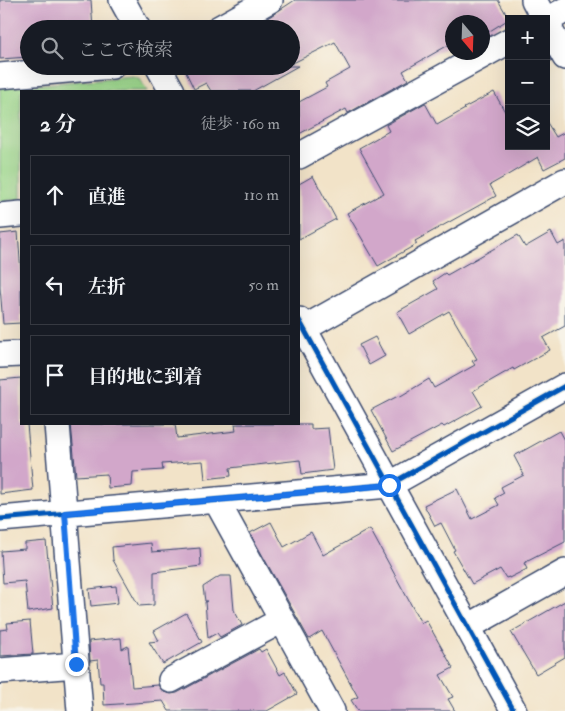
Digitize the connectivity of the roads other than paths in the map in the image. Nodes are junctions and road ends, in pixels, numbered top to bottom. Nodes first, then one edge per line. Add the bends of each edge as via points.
1 (122, 0) edge
2 (270, 0) edge
3 (534, 0) edge
4 (565, 10) edge
5 (543, 15) edge
6 (550, 19) edge
7 (133, 20) edge
8 (234, 20) edge
9 (550, 29) edge
10 (505, 43) edge
11 (565, 57) edge
12 (20, 74) edge
13 (163, 75) edge
14 (0, 76) edge
15 (171, 90) edge
16 (300, 155) edge
17 (565, 181) edge
18 (20, 214) edge
19 (0, 216) edge
20 (300, 326) edge
21 (20, 354) edge
22 (0, 355) edge
23 (565, 386) edge
24 (57, 425) edge
25 (389, 485) junction
26 (216, 500) junction
27 (65, 513) junction
28 (0, 519) edge
29 (565, 572) edge
30 (282, 620) junction
31 (468, 627) junction
32 (76, 664) junction
33 (0, 671) edge
34 (171, 680) dead end
35 (328, 710) edge
36 (80, 711) edge
37 (514, 711) edge

1 - 7 street
2 - 8 street
3 - 5 street
4 - 6 street
9 - 11 street
10 - 16 street
12 - 14 street
13 - 15 street
17 - 20 street
18 - 19 street
20 - 25 street
21 - 22 street
23 - 25 street
24 - 27 street
25 - 26 street
25 - 31 street
26 - 27 street
26 - 30 street
27 - 28 street
27 - 32 street
29 - 31 street
30 - 34 street
30 - 35 street
31 - 37 street
32 - 33 street
32 - 36 street

